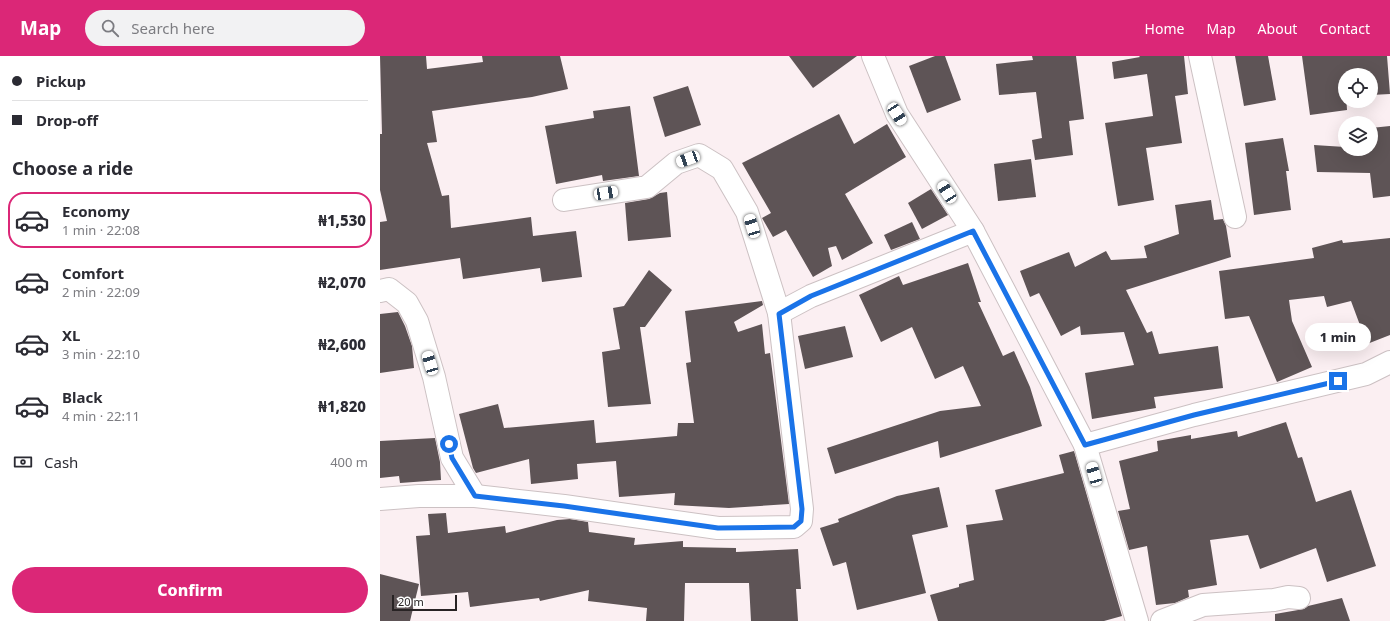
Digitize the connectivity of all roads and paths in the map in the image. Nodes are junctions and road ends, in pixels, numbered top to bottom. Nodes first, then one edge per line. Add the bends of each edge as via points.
1 (873, 56) edge
2 (1200, 56) edge
3 (564, 200) dead end
4 (1235, 217) dead end
5 (973, 231) junction
6 (380, 291) edge
7 (779, 314) junction
8 (1390, 362) edge
9 (1085, 445) junction
10 (475, 496) junction
11 (380, 499) edge
12 (1299, 598) dead end
13 (1137, 621) edge
14 (1162, 621) edge

1 - 5 street via 897,114
2 - 4 street
3 - 7 street via 647,186 676,163 699,154 722,169 747,212
5 - 7 street via 811,296
5 - 9 street
6 - 10 street via 389,289 407,303 417,321 434,377 452,458
7 - 10 street via 802,509 801,521 794,527 718,528
8 - 9 street via 1366,374 1194,415
9 - 13 street
10 - 11 street
12 - 14 street via 1203,605

